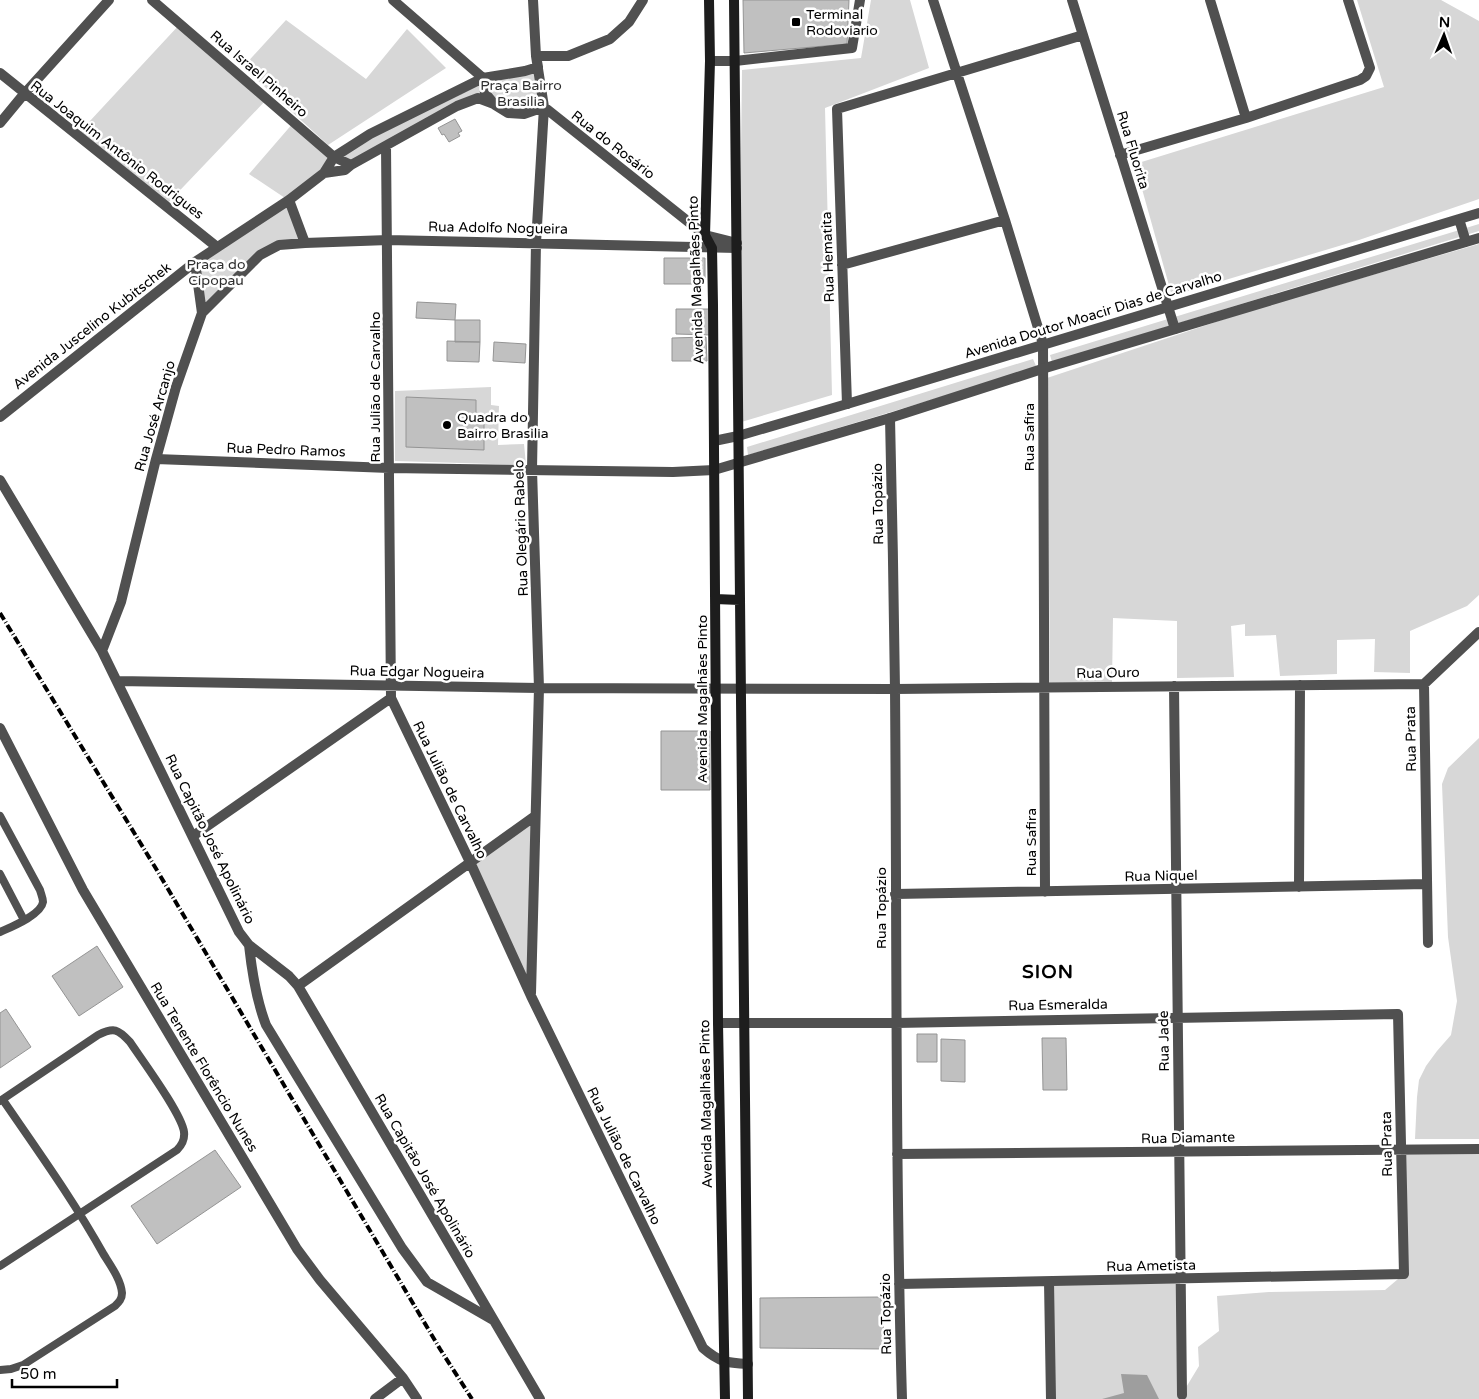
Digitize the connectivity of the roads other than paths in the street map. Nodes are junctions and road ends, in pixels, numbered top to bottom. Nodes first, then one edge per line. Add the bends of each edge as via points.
1 (109, 0) edge
2 (152, 0) edge
3 (393, 0) edge
4 (533, 0) edge
5 (643, 0) edge
6 (709, 0) edge
7 (734, 0) edge
8 (860, 0) edge
9 (933, 0) edge
10 (1072, 0) edge
11 (1210, 0) edge
12 (1348, 0) edge
13 (1083, 36) junction
14 (536, 56) junction
15 (710, 61) junction
16 (735, 61) junction
17 (956, 72) junction
18 (0, 73) edge
19 (484, 78) junction
20 (24, 94) junction
21 (495, 105) junction
22 (544, 107) junction
23 (1246, 118) junction
24 (0, 123) edge
25 (386, 146) junction
26 (1120, 155) junction
27 (334, 157) junction
28 (351, 165) junction
29 (324, 173) junction
30 (289, 200) junction
31 (1479, 213) edge
32 (1459, 219) junction
33 (1005, 220) junction
34 (705, 235) junction
35 (1479, 238) edge
36 (388, 240) junction
37 (1466, 242) junction
38 (305, 243) junction
39 (536, 243) junction
40 (737, 246) junction
41 (217, 247) junction
42 (712, 248) junction
43 (195, 262) junction
44 (842, 265) junction
45 (1168, 308) junction
46 (202, 313) junction
47 (1175, 329) junction
48 (1043, 344) junction
49 (1042, 369) junction
50 (847, 404) junction
51 (0, 416) edge
52 (890, 418) junction
53 (738, 436) junction
54 (714, 441) junction
55 (156, 459) junction
56 (739, 463) junction
57 (389, 468) junction
58 (532, 470) junction
59 (714, 470) junction
60 (0, 480) edge
61 (715, 599) junction
62 (740, 600) junction
63 (1479, 632) edge
64 (102, 651) junction
65 (117, 681) junction
66 (1424, 684) junction
67 (392, 685) junction
68 (1300, 685) junction
69 (1174, 686) junction
70 (716, 687) junction
71 (741, 687) junction
72 (539, 688) junction
73 (1044, 688) junction
74 (895, 689) junction
75 (391, 698) junction
76 (0, 728) edge
77 (0, 816) edge
78 (535, 816) junction
79 (193, 836) junction
80 (470, 862) junction
81 (0, 874) edge
82 (1427, 884) junction
83 (1299, 887) junction
84 (1176, 889) junction
85 (1045, 892) junction
86 (895, 894) junction
87 (24, 920) junction
88 (0, 932) edge
89 (1428, 943) dead end
90 (249, 945) junction
91 (298, 986) junction
92 (531, 996) junction
93 (1398, 1014) joint
94 (1177, 1017) junction
95 (744, 1022) junction
96 (718, 1023) junction
97 (896, 1023) junction
98 (1, 1101) edge
99 (1479, 1149) edge
100 (1401, 1150) junction
101 (1179, 1152) junction
102 (897, 1154) junction
103 (81, 1213) junction
104 (0, 1266) edge
105 (1404, 1274) joint
106 (1180, 1279) junction
107 (1049, 1282) junction
108 (899, 1284) junction
109 (494, 1320) junction
110 (724, 1363) junction
111 (748, 1364) junction
112 (0, 1370) edge
113 (403, 1378) junction
114 (1182, 1395) dead end
115 (375, 1399) edge
116 (417, 1399) edge
117 (540, 1399) edge
118 (725, 1399) edge
119 (748, 1399) edge
120 (902, 1399) edge
121 (1051, 1399) edge

1 - 20 street
2 - 27 street, Rua Israel Pinheiro
3 - 19 street
4 - 14 street, Rua Olegário Rabelo
5 - 14 street via 629,22 610,39 568,56
6 - 15 main road, Avenida Magalhães Pinto
7 - 16 main road
8 - 16 street via 852,48
9 - 17 street, Rua Safira
10 - 13 street, Rua Fluorita
11 - 23 street
12 - 23 street via 1370,68 1366,76
13 - 17 street
13 - 26 street, Rua Fluorita
14 - 19 street via 538,67
14 - 22 street, Rua Olegário Rabelo
15 - 16 street
15 - 34 main road, Avenida Magalhães Pinto
16 - 40 main road
17 - 33 street, Rua Safira
17 - 44 street, Rua Hematita via 837,109
18 - 20 street, Rua Joaquim Antônio Rodrigues
19 - 21 street via 485,93
19 - 27 street, Avenida Juscelino Kubitschek via 370,134
20 - 24 street
20 - 41 street, Rua Joaquim Antônio Rodrigues
21 - 22 street via 508,113 524,114
21 - 25 street, Avenida Juscelino Kubitschek via 478,98 457,106
22 - 34 street, Rua do Rosário
22 - 39 street, Rua Olegário Rabelo
23 - 26 street
25 - 28 street, Avenida Juscelino Kubitschek
25 - 36 street, Rua Julião de Carvalho
26 - 45 street, Rua Fluorita
27 - 28 street, Rua Israel Pinheiro
27 - 29 street, Avenida Juscelino Kubitschek
28 - 29 street, Avenida Juscelino Kubitschek via 345,170
29 - 30 street, Avenida Juscelino Kubitschek
30 - 38 street
30 - 41 street, Avenida Juscelino Kubitschek
31 - 32 street, Avenida Doutor Moacir Dias de Carvalho
32 - 37 street
32 - 45 street, Avenida Doutor Moacir Dias de Carvalho
33 - 44 street
33 - 48 street, Rua Safira
34 - 40 street, Rua do Rosário
34 - 42 main road, Avenida Magalhães Pinto
35 - 37 street
36 - 38 street, Rua Adolfo Nogueira
36 - 39 street, Rua Adolfo Nogueira
36 - 57 street, Rua Julião de Carvalho
37 - 47 street
38 - 46 street, Rua José Arcanjo via 279,246 260,255
39 - 42 street, Rua Adolfo Nogueira
39 - 58 street, Rua Olegário Rabelo
40 - 42 street, Rua Adolfo Nogueira
40 - 53 main road
41 - 43 street, Avenida Juscelino Kubitschek
42 - 54 main road, Avenida Magalhães Pinto
43 - 46 street
43 - 51 street, Avenida Juscelino Kubitschek
44 - 50 street, Rua Hematita
45 - 47 street, Rua Fluorita
45 - 48 street, Avenida Doutor Moacir Dias de Carvalho
46 - 55 street, Rua José Arcanjo via 176,387
47 - 49 street
48 - 49 street, Rua Safira
48 - 50 street, Avenida Doutor Moacir Dias de Carvalho
49 - 52 street
49 - 73 street, Rua Safira
50 - 53 street, Avenida Doutor Moacir Dias de Carvalho
52 - 56 street
52 - 74 street, Rua Topázio
53 - 54 street, Avenida Doutor Moacir Dias de Carvalho
53 - 56 main road
54 - 59 main road, Avenida Magalhães Pinto
55 - 57 street, Rua Pedro Ramos
55 - 64 street, Rua José Arcanjo via 129,574
56 - 59 street, Rua Pedro Ramos
56 - 62 main road
57 - 58 street, Rua Pedro Ramos
57 - 67 street, Rua Julião de Carvalho
58 - 59 street, Rua Pedro Ramos
58 - 72 street, Rua Olegário Rabelo
59 - 61 main road, Avenida Magalhães Pinto
60 - 64 street, Rua Capitão José Apolinário
61 - 62 main road
61 - 70 main road, Avenida Magalhães Pinto
62 - 71 main road
63 - 66 street
64 - 65 street, Rua Capitão José Apolinário
65 - 67 street, Rua Edgar Nogueira
65 - 79 street, Rua Capitão José Apolinário
66 - 68 street, Rua Ouro
66 - 82 street, Rua Prata
67 - 72 street, Rua Edgar Nogueira
67 - 75 street, Rua Julião de Carvalho
68 - 69 street, Rua Ouro
68 - 83 street
69 - 73 street, Rua Ouro
69 - 84 street, Rua Jade
70 - 71 street, Rua Ouro
70 - 72 street, Rua Edgar Nogueira
70 - 96 main road, Avenida Magalhães Pinto
71 - 74 street, Rua Ouro
71 - 95 main road
72 - 78 street, Rua Olegário Rabelo
73 - 74 street, Rua Ouro
73 - 85 street, Rua Safira
74 - 86 street, Rua Topázio
75 - 79 street
75 - 80 street, Rua Julião de Carvalho
76 - 113 street, Rua Tenente Florêncio Nunes via 83,890 297,1248
77 - 87 lane via 42,897 41,908
78 - 80 street
78 - 92 street, Rua Olegário Rabelo
79 - 90 street, Rua Capitão José Apolinário via 239,932
80 - 91 street
80 - 92 street, Rua Julião de Carvalho
81 - 87 lane
82 - 83 street, Rua Niquel
82 - 89 street, Rua Prata
83 - 84 street, Rua Niquel
84 - 85 street, Rua Niquel
84 - 94 street, Rua Jade
85 - 86 street, Rua Niquel
86 - 97 street, Rua Topázio
87 - 88 lane
90 - 91 street, Rua Capitão José Apolinário
90 - 109 street via 258,1005 266,1025 402,1248 427,1282
91 - 109 street, Rua Capitão José Apolinário
92 - 110 street, Rua Julião de Carvalho via 703,1348
93 - 94 street, Rua Esmeralda
93 - 100 street, Rua Prata
94 - 97 street, Rua Esmeralda
94 - 101 street, Rua Jade
95 - 96 street, Rua Esmeralda
95 - 97 street, Rua Esmeralda
95 - 111 main road
96 - 110 main road, Avenida Magalhães Pinto
97 - 102 street, Rua Topázio
98 - 103 lane
98 - 103 lane via 106,1031 116,1030 130,1042 182,1123 184,1139 177,1150
99 - 100 street, Rua Diamante
100 - 101 street, Rua Diamante
100 - 105 street, Rua Prata
101 - 102 street, Rua Diamante
101 - 106 street, Rua Jade
102 - 108 street, Rua Topázio
103 - 104 lane
103 - 112 lane via 120,1283 120,1302 23,1365
105 - 106 street, Rua Ametista
106 - 107 street, Rua Ametista
106 - 114 street, Rua Jade
107 - 108 street, Rua Ametista
107 - 121 street
108 - 120 street, Rua Topázio
109 - 117 street, Rua Capitão José Apolinário
110 - 111 street
110 - 118 main road, Avenida Magalhães Pinto
111 - 119 main road
113 - 115 street
113 - 116 street, Rua Tenente Florêncio Nunes

